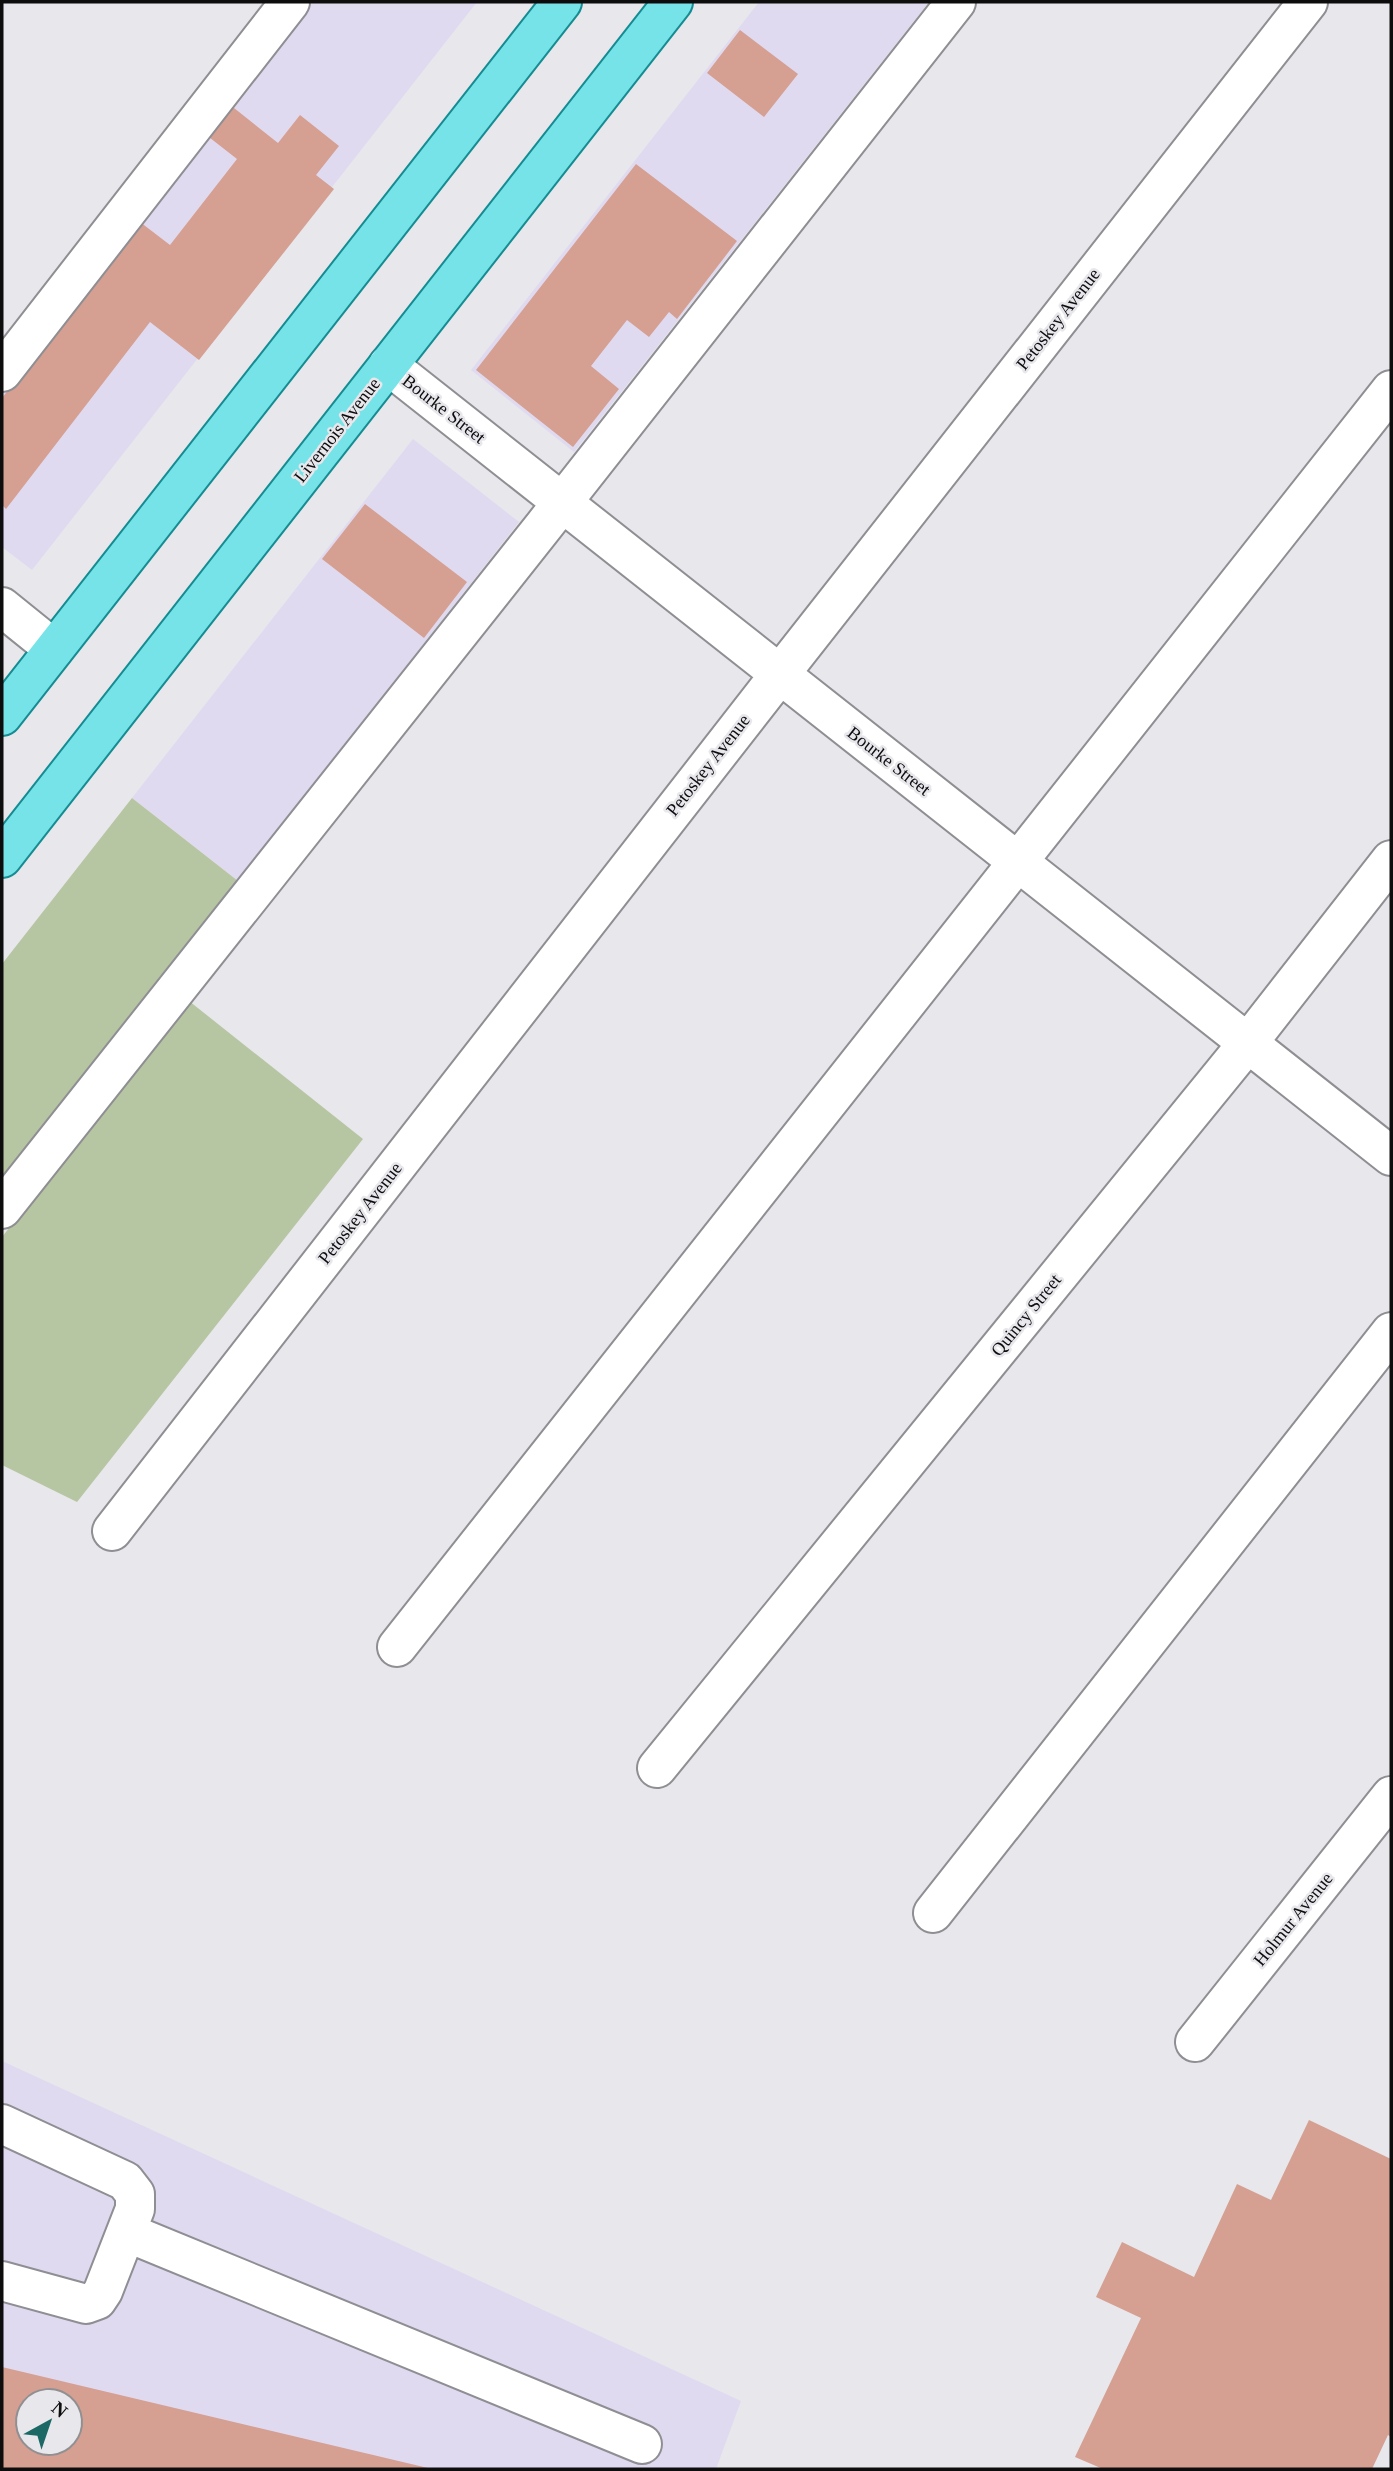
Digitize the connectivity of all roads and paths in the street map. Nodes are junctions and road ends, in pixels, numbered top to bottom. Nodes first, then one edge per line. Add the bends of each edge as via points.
1 (290, 2) edge
2 (562, 2) edge
3 (673, 2) edge
4 (956, 2) edge
5 (1308, 2) edge
6 (388, 365) junction
7 (2, 372) edge
8 (1391, 390) edge
9 (562, 502) junction
10 (2, 607) edge
11 (54, 649) junction
12 (780, 674) junction
13 (10, 705) edge
14 (2, 731) edge
15 (2, 858) edge
16 (1391, 860) edge
17 (1017, 862) junction
18 (1247, 1044) junction
19 (1391, 1156) edge
20 (2, 1209) edge
21 (1391, 1332) edge
22 (111, 1531) dead end
23 (397, 1647) dead end
24 (657, 1768) dead end
25 (1391, 1796) edge
26 (933, 1913) dead end
27 (1195, 2042) dead end
28 (2, 2124) edge
29 (126, 2232) junction
30 (2, 2281) edge
31 (642, 2444) dead end

1 - 7 street
2 - 11 main road
3 - 6 main road, Livernois Avenue
4 - 9 street
5 - 12 street, Petoskey Avenue
6 - 9 street, Bourke Street
6 - 15 main road, Livernois Avenue
8 - 17 street
9 - 12 street, Bourke Street
9 - 20 street
10 - 11 street
11 - 13 main road
12 - 17 street, Bourke Street
12 - 22 street, Petoskey Avenue
13 - 14 main road
16 - 18 street, Quincy Street
17 - 18 street, Bourke Street
17 - 23 street
18 - 19 street, Bourke Street
18 - 24 street, Quincy Street
21 - 26 street
25 - 27 street, Holmur Avenue
28 - 29 street via 125,2181 135,2194
29 - 30 street via 97,2300 86,2304
29 - 31 street

